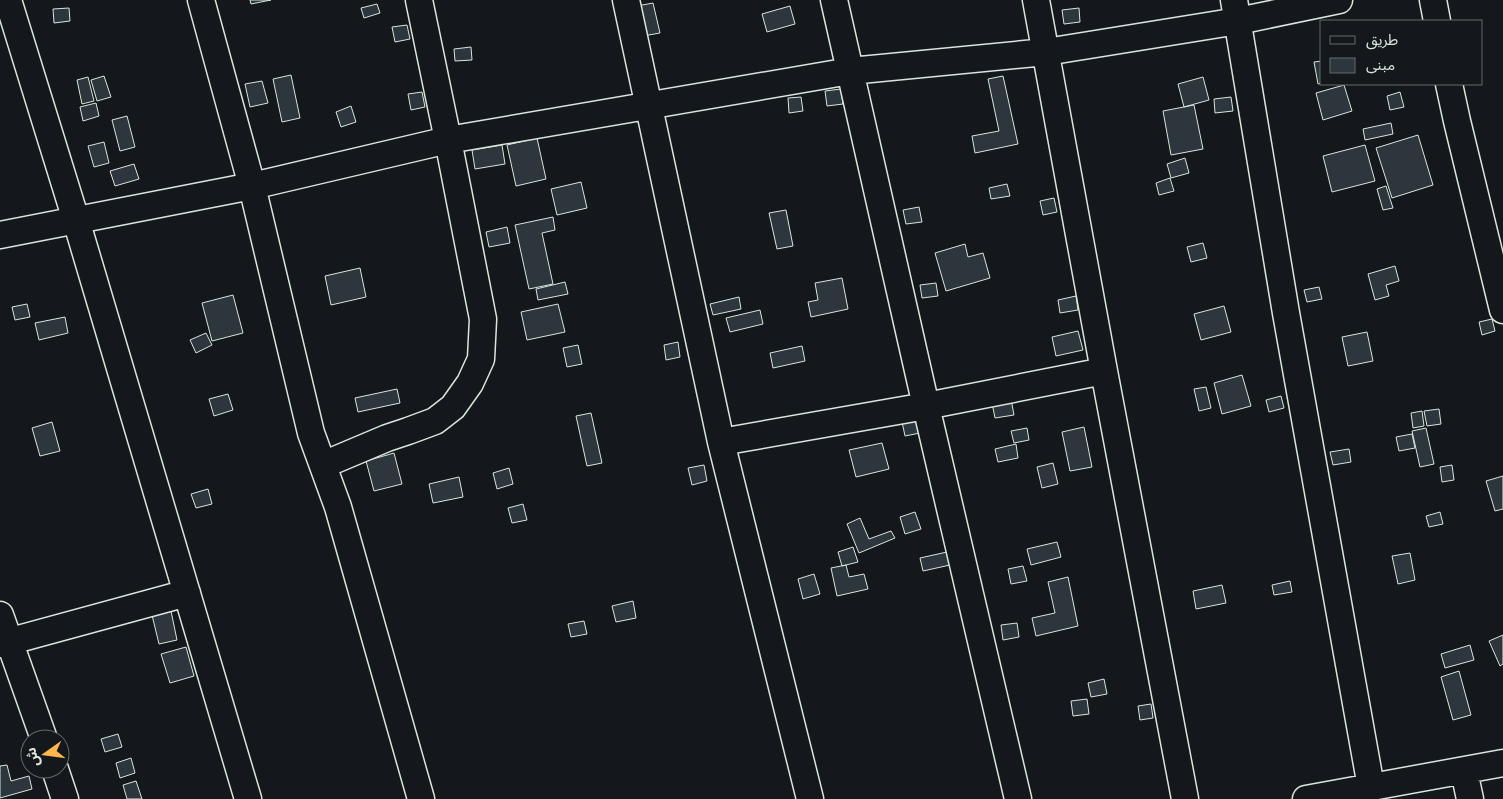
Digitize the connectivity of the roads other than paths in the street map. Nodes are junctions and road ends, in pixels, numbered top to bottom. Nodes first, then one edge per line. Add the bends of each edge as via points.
1 (8, 0) edge
2 (200, 0) edge
3 (419, 0) edge
4 (626, 0) edge
5 (834, 0) edge
6 (1036, 0) edge
7 (1339, 0) edge
8 (1433, 0) edge
9 (1236, 10) edge
10 (1437, 20) edge
11 (1046, 52) junction
12 (850, 71) junction
13 (1450, 85) edge
14 (648, 106) junction
15 (448, 140) junction
16 (252, 186) junction
17 (76, 220) junction
18 (0, 235) edge
19 (1503, 310) edge
20 (1104, 371) junction
21 (926, 406) junction
22 (721, 442) junction
23 (323, 465) junction
24 (187, 593) junction
25 (0, 615) edge
26 (5, 643) edge
27 (40, 729) edge
28 (1503, 763) edge
29 (1464, 770) junction
30 (58, 779) edge
31 (1371, 787) junction
32 (65, 799) edge
33 (248, 799) edge
34 (421, 799) edge
35 (810, 799) edge
36 (1018, 799) edge
37 (1185, 799) edge
38 (1306, 799) edge
39 (1470, 799) edge

1 - 17 street
2 - 16 street
3 - 15 street
4 - 14 street
5 - 12 street
6 - 11 street
7 - 9 street
8 - 10 street
9 - 11 street
9 - 31 street via 1286,313
11 - 12 street
11 - 20 street
12 - 14 street
12 - 21 street
13 - 19 street
14 - 15 street
14 - 22 street
15 - 16 street
15 - 23 street via 483,319 481,359 470,383 453,407 435,421
16 - 17 street
16 - 23 street via 311,432
17 - 18 street
17 - 24 street
20 - 21 street
20 - 37 street
21 - 22 street
21 - 36 street
22 - 35 street
23 - 34 street via 338,507
24 - 26 street
24 - 33 street
25 - 26 street
26 - 27 street
28 - 29 street
29 - 31 street
29 - 39 street
30 - 32 street
31 - 38 street

